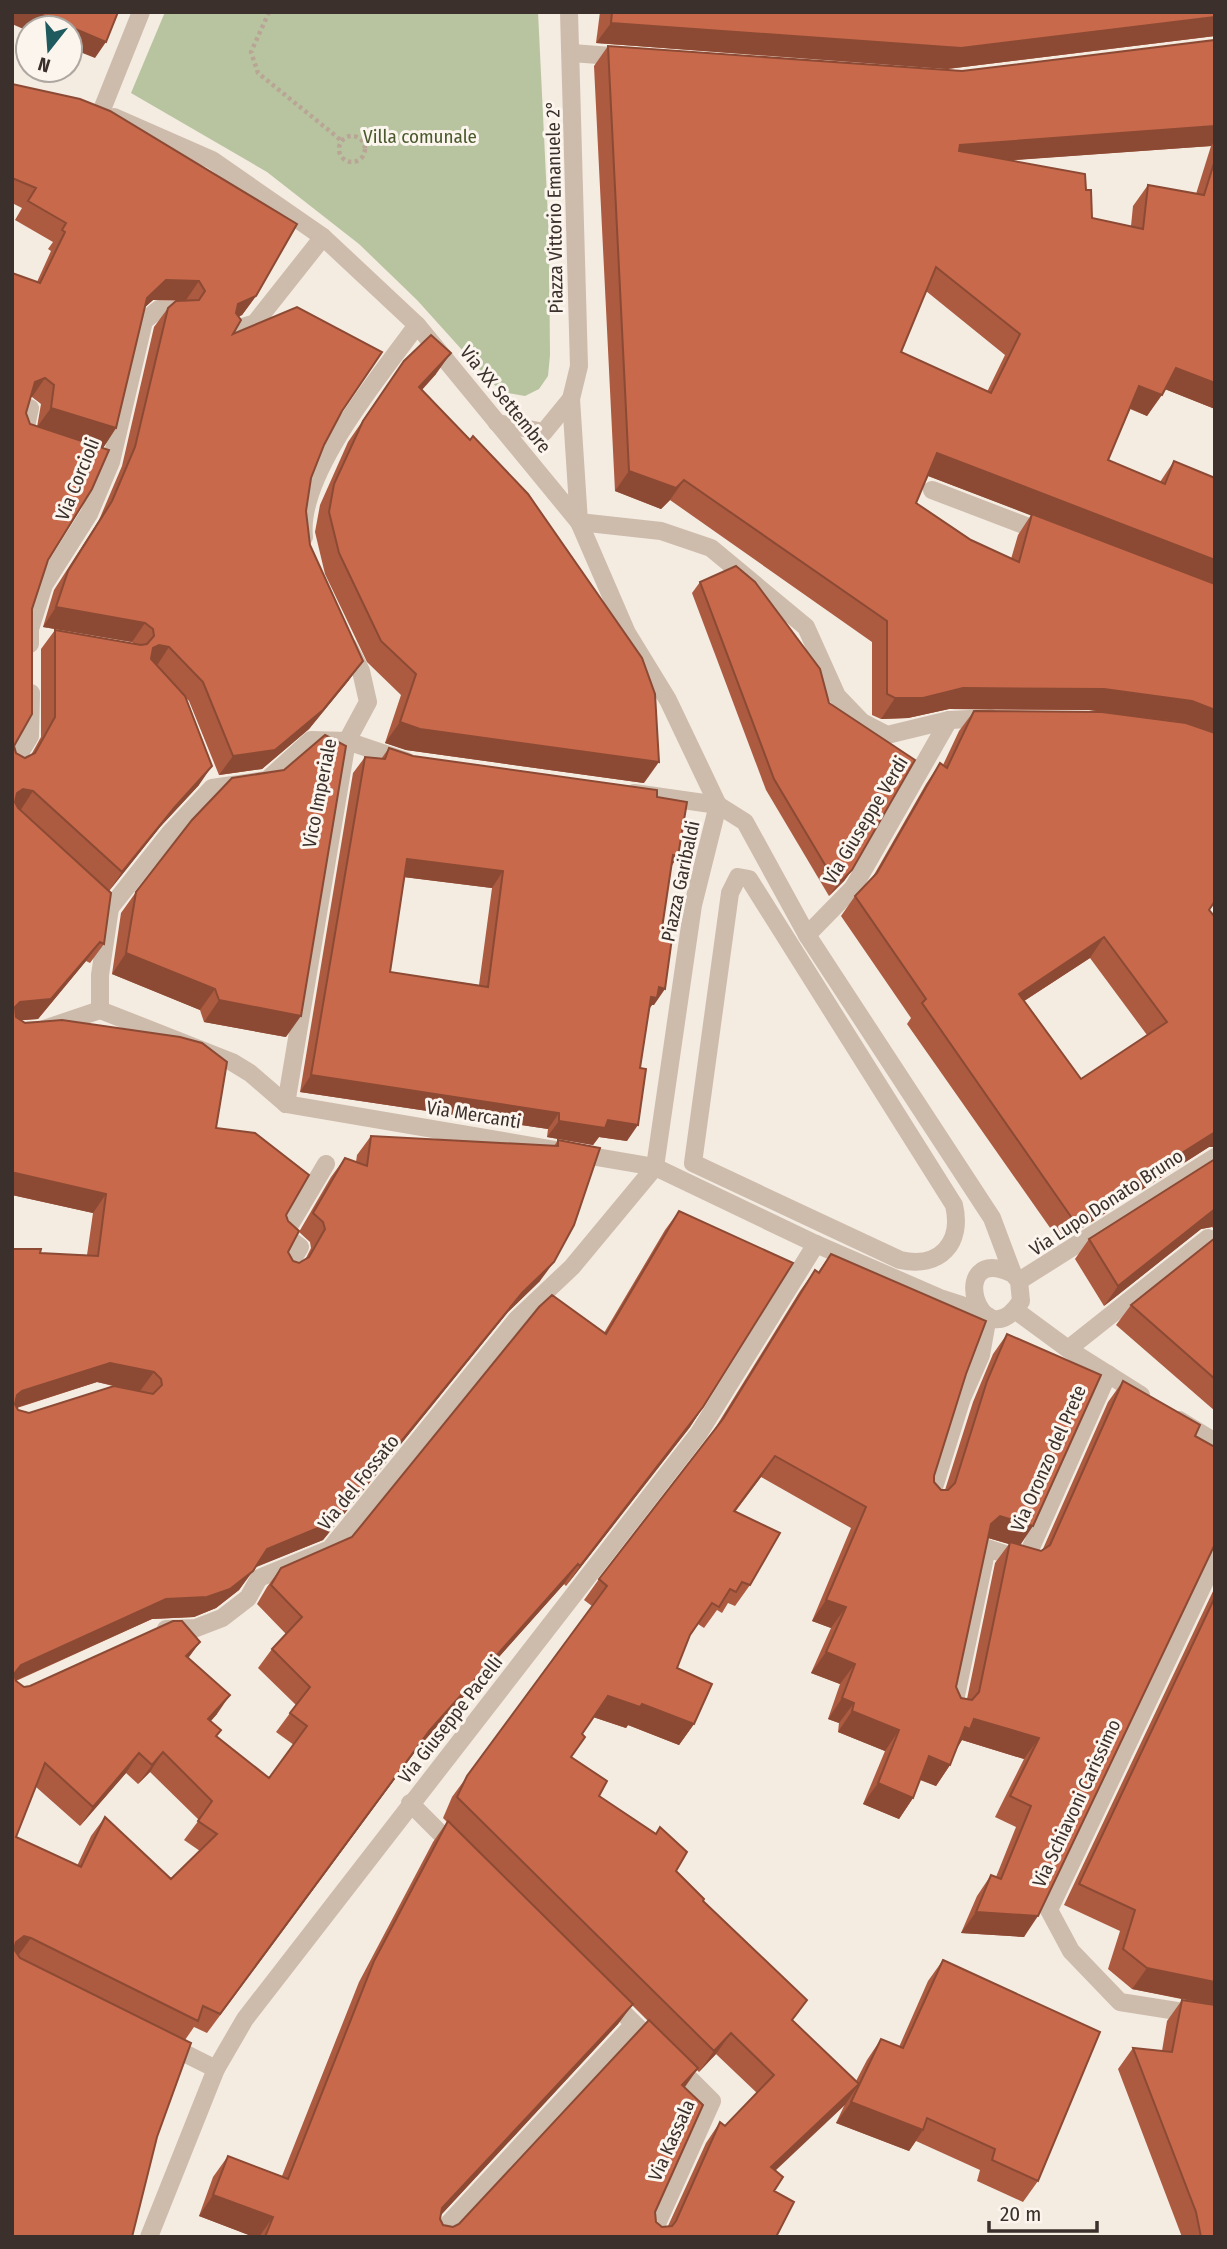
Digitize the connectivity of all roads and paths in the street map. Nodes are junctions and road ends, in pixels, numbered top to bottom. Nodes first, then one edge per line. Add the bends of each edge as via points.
1 (141, 12) edge
2 (269, 12) edge
3 (569, 12) edge
4 (572, 54) junction
5 (642, 58) edge
6 (342, 141) junction
7 (323, 237) junction
8 (180, 310) edge
9 (417, 325) junction
10 (233, 330) edge
11 (571, 399) junction
12 (30, 408) edge
13 (497, 422) junction
14 (49, 442) edge
15 (932, 490) edge
16 (579, 522) junction
17 (1061, 539) edge
18 (306, 558) edge
19 (342, 634) edge
20 (1013, 719) edge
21 (949, 720) junction
22 (347, 741) junction
23 (417, 763) edge
24 (12, 765) edge
25 (622, 792) edge
26 (718, 805) junction
27 (807, 935) junction
28 (100, 1010) junction
29 (12, 1031) edge
30 (286, 1104) junction
31 (1215, 1157) edge
32 (693, 1163) joint
33 (326, 1164) dead end
34 (655, 1167) junction
35 (1208, 1238) edge
36 (816, 1244) junction
37 (286, 1271) edge
38 (1016, 1278) junction
39 (1015, 1310) junction
40 (984, 1313) junction
41 (1068, 1349) junction
42 (1108, 1374) junction
43 (1215, 1442) edge
44 (930, 1500) edge
45 (1215, 1560) edge
46 (145, 1634) edge
47 (953, 1710) edge
48 (410, 1803) junction
49 (469, 1861) edge
50 (595, 1985) edge
51 (1215, 2017) edge
52 (634, 2024) junction
53 (144, 2033) edge
54 (216, 2069) junction
55 (149, 2237) edge
56 (436, 2237) edge
57 (651, 2237) edge

1 - 7 street, Via XX Settembre via 95,110 212,160
2 - 6 path via 251,52 258,73
3 - 4 street, Piazza Vittorio Emanuele 2°
4 - 5 street
4 - 11 street, Piazza Vittorio Emanuele 2° via 579,366
6 - 6 path via 339,149 345,160 354,162 364,155 363,142 357,137
7 - 9 street, Via XX Settembre
7 - 10 street via 255,323
8 - 24 street, Via Corcioli via 159,310 144,321 89,514 44,585 31,666 30,736
9 - 13 street, Via XX Settembre
9 - 18 street via 356,408 322,465 302,523
11 - 13 street, Piazza Vittorio Emanuele 2° via 544,432
11 - 16 street, Piazza Vittorio Emanuele 2°
12 - 14 street via 24,435
13 - 16 street, Via XX Settembre
15 - 17 street
16 - 21 street via 661,531 711,548 806,627 836,696 862,722 887,735
16 - 26 street, Via XX Settembre via 626,633 668,700
19 - 22 street, Vico Imperiale via 361,671 368,702
20 - 21 street
21 - 27 street, Via Giuseppe Verdi via 853,888
22 - 23 street
22 - 28 street via 311,740 267,780 210,782 106,904
22 - 30 street, Vico Imperiale
25 - 26 street
26 - 27 street, Piazza Garibaldi via 745,822
26 - 34 street, Piazza Garibaldi via 693,905
27 - 38 street, Piazza Garibaldi via 992,1218
28 - 29 street via 41,1030
28 - 30 street via 232,1062
30 - 34 street, Via Mercanti
31 - 38 street, Via Lupo Donato Bruno
32 - 32 street via 900,1259 933,1259 952,1243 956,1231 954,1205 748,878 738,877 730,893
33 - 37 street via 284,1235 300,1247
34 - 36 street
34 - 46 street, Via del Fossato via 572,1267 517,1320 330,1549 259,1578 248,1598 222,1618 196,1628 157,1629
35 - 41 street
36 - 40 street
36 - 48 street, Via Giuseppe Pacelli via 699,1433
38 - 39 street, Piazza Garibaldi via 1021,1301
38 - 40 street via 1002,1268 978,1276 973,1300
39 - 40 street via 1007,1316
39 - 41 street
40 - 44 street via 981,1355 962,1398
41 - 42 street
42 - 43 street
42 - 47 street, Via Oronzo del Prete via 1025,1561 987,1548
45 - 51 street, Via Schiavoni Carissimo via 1049,1910 1071,1951 1120,2002
48 - 49 street
48 - 54 street, Via Giuseppe Pacelli via 245,2019
50 - 52 street, Via Kassala
52 - 56 street
52 - 57 street, Via Kassala via 712,2101
53 - 54 street
54 - 55 street, Via Giuseppe Pacelli

